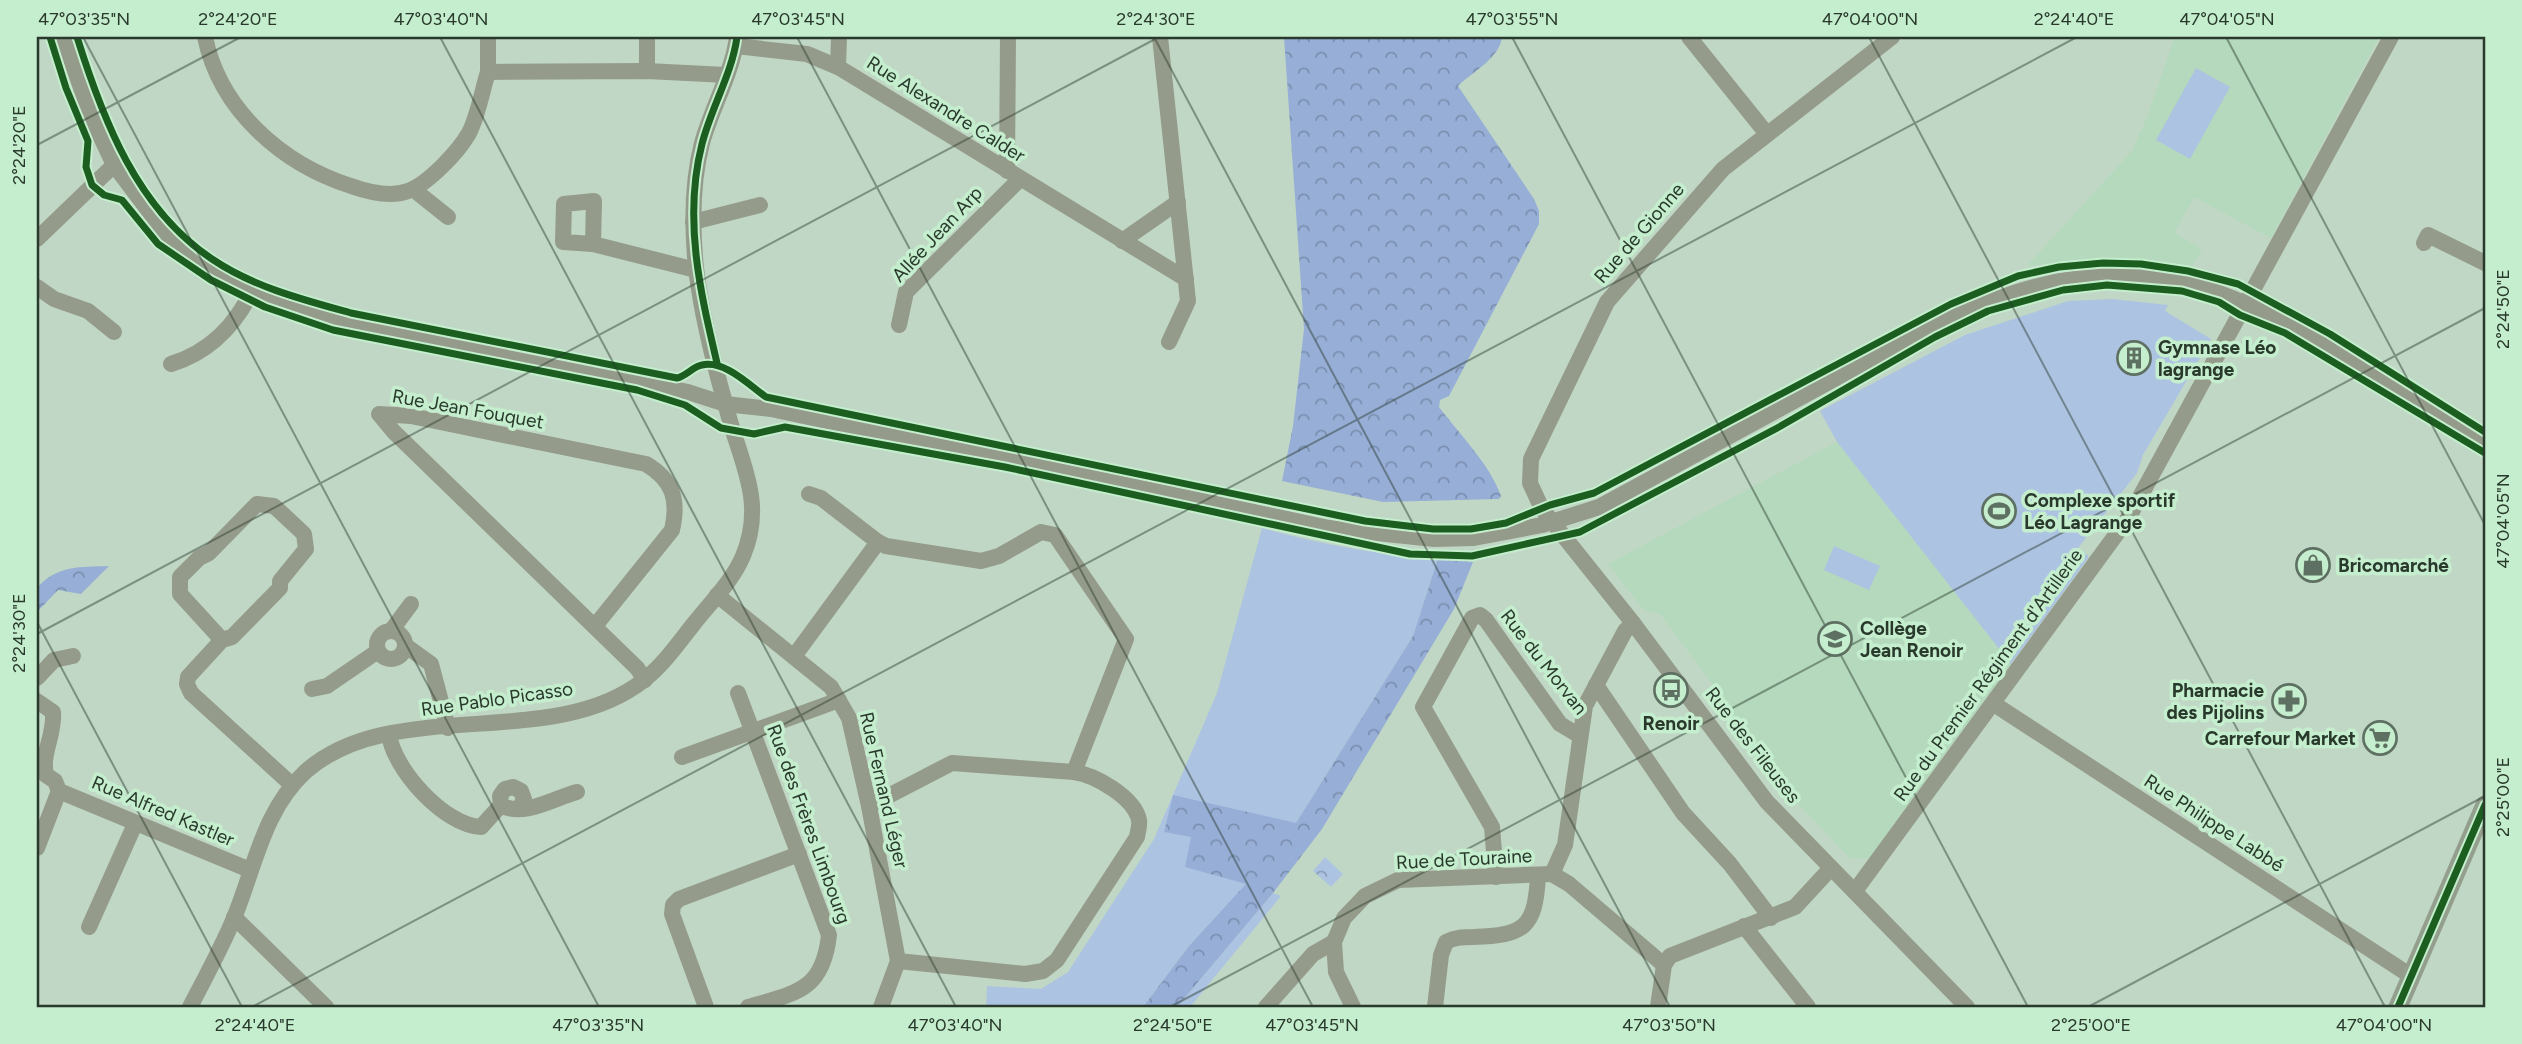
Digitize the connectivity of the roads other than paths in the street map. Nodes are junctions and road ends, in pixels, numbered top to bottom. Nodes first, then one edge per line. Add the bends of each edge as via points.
1 (63, 37) edge
2 (205, 37) edge
3 (488, 37) edge
4 (646, 37) edge
5 (839, 37) edge
6 (1008, 37) edge
7 (1160, 37) edge
8 (1689, 37) edge
9 (1892, 37) edge
10 (2390, 37) edge
11 (737, 42) edge
12 (838, 67) junction
13 (647, 71) junction
14 (488, 72) junction
15 (726, 75) junction
16 (1767, 134) junction
17 (114, 165) junction
18 (1013, 175) junction
19 (413, 189) junction
20 (1178, 202) junction
21 (760, 205) dead end
22 (37, 215) edge
23 (448, 216) dead end
24 (693, 222) junction
25 (42, 233) edge
26 (1122, 240) junction
27 (2424, 243) dead end
28 (593, 244) dead end
29 (2485, 263) edge
30 (696, 270) junction
31 (1186, 279) junction
32 (37, 287) edge
33 (253, 289) junction
34 (2246, 306) junction
35 (899, 325) dead end
36 (114, 332) dead end
37 (1169, 342) dead end
38 (171, 364) dead end
39 (725, 404) junction
40 (2485, 444) edge
41 (809, 494) dead end
42 (1553, 522) junction
43 (878, 542) junction
44 (717, 594) junction
45 (411, 604) dead end
46 (1633, 623) junction
47 (595, 626) junction
48 (391, 631) junction
49 (222, 640) junction
50 (406, 646) junction
51 (378, 651) junction
52 (795, 655) junction
53 (74, 656) dead end
54 (37, 678) edge
55 (645, 680) junction
56 (1596, 685) junction
57 (312, 688) dead end
58 (738, 693) dead end
59 (839, 700) junction
60 (37, 701) edge
61 (1994, 704) junction
62 (449, 728) junction
63 (752, 729) junction
64 (390, 734) junction
65 (1580, 736) junction
66 (682, 757) dead end
67 (1074, 772) junction
68 (292, 785) junction
69 (59, 791) junction
70 (577, 792) dead end
71 (2485, 805) edge
72 (869, 806) junction
73 (135, 824) junction
74 (37, 848) edge
75 (799, 854) junction
76 (1831, 867) junction
77 (250, 870) junction
78 (1545, 875) junction
79 (1496, 877) junction
80 (1855, 891) junction
81 (234, 917) junction
82 (1771, 918) junction
83 (1744, 926) junction
84 (89, 927) dead end
85 (1334, 942) junction
86 (898, 961) junction
87 (1664, 965) junction
88 (2411, 976) junction
89 (190, 1007) edge
90 (326, 1007) edge
91 (706, 1007) edge
92 (748, 1007) edge
93 (881, 1007) edge
94 (1266, 1007) edge
95 (1353, 1007) edge
96 (1435, 1007) edge
97 (1658, 1007) edge
98 (1808, 1007) edge
99 (1967, 1007) edge
100 (2398, 1007) edge

1 - 17 street
2 - 19 street via 221,81 243,115 285,154 336,181 369,192
3 - 14 street
4 - 13 street
5 - 12 street
6 - 18 street
7 - 20 street
8 - 16 street
9 - 16 street, Rue de Gionne
10 - 34 street, Rue du Premier Régiment d'Artillerie
11 - 12 street, Rue Alexandre Calder via 807,54
11 - 15 street, Rue Pablo Picasso
12 - 18 street, Rue Alexandre Calder
13 - 14 street
13 - 15 street
14 - 19 street via 469,133 437,171
15 - 24 street, Rue Pablo Picasso via 701,145
16 - 42 street, Rue de Gionne via 1723,169 1691,203 1598,316 1529,467 1533,493
17 - 25 street
17 - 33 street via 170,239 219,273
18 - 26 street, Rue Alexandre Calder
18 - 35 street, Allée Jean Arp via 906,292
19 - 23 street
20 - 26 street
20 - 31 street
21 - 24 street
22 - 25 street
24 - 30 street, Rue Pablo Picasso
26 - 31 street, Rue Alexandre Calder
27 - 29 street via 2428,234
28 - 30 street
30 - 39 street, Rue Pablo Picasso
31 - 37 street via 1188,301
32 - 36 street via 54,299 88,311
33 - 38 street via 231,325 217,338 196,356
33 - 39 street via 333,317 688,392
34 - 40 street via 2290,326
34 - 42 street via 2183,282 2143,276 2062,279 2010,292 1948,317 1599,507
34 - 61 street, Rue du Premier Régiment d'Artillerie via 2129,517
39 - 42 street via 784,412 1329,528 1434,539 1474,538
39 - 44 street, Rue Pablo Picasso via 753,499 743,557
41 - 43 street via 821,498
42 - 46 street, Rue des Fileuses
43 - 52 street
43 - 67 street via 981,561 1041,532 1055,536 1126,639
44 - 52 street, Rue Fernand Léger
44 - 55 street, Rue Pablo Picasso
45 - 48 street
46 - 56 street, Rue de Touraine
46 - 76 street, Rue des Fileuses via 1767,802
47 - 47 street, Rue Jean Fouquet via 393,431 379,414 411,416 646,464 661,473 672,487 677,511 672,530
47 - 55 street, Rue Jean Fouquet
48 - 50 street via 400,634
48 - 51 street via 380,637
49 - 49 street via 180,594 180,577 257,504 274,506 304,534 306,549 279,588 232,637
49 - 68 street via 188,677 191,693
50 - 51 street via 394,660
50 - 62 street via 431,664
51 - 57 street via 327,685
52 - 59 street, Rue Fernand Léger
53 - 54 street via 54,660
55 - 62 street, Rue Pablo Picasso via 580,710
56 - 65 street, Rue de Touraine via 1585,706
56 - 82 street via 1683,813
58 - 63 street, Rue des Frères Limbourg
59 - 63 street
59 - 72 street, Rue Fernand Léger via 849,718
60 - 69 street via 53,712 43,761 46,775
61 - 80 street, Rue du Premier Régiment d'Artillerie
61 - 88 street, Rue Philippe Labbé
62 - 64 street, Rue Pablo Picasso
63 - 66 street
63 - 75 street, Rue des Frères Limbourg
64 - 68 street, Rue Pablo Picasso via 342,749
64 - 70 street via 398,761 441,813 472,827 481,827 501,805 505,789 521,791 520,807 534,808
65 - 78 street, Rue de Touraine via 1565,845
65 - 79 street, Rue du Morvan via 1560,724 1486,620 1480,615 1472,618 1423,706 1492,827
67 - 72 street via 952,763
67 - 86 street via 1090,775 1133,805 1139,821 1137,836 1057,960 1043,971 1025,974
68 - 77 street, Rue Pablo Picasso via 271,813
69 - 73 street, Rue Alfred Kastler
69 - 74 street
71 - 88 main road
72 - 86 street, Rue Fernand Léger
73 - 77 street, Rue Alfred Kastler
73 - 84 street
75 - 91 street via 673,905
75 - 92 street, Rue des Frères Limbourg via 829,935 826,962 810,985
76 - 80 street, Rue des Fileuses
76 - 82 street via 1795,907
77 - 81 street, Rue Pablo Picasso
78 - 79 street, Rue de Touraine
78 - 87 street via 1569,884
78 - 96 street via 1536,904 1516,933 1446,942
79 - 85 street, Rue de Touraine via 1398,880 1382,886 1353,906
80 - 99 street, Rue des Fileuses
81 - 89 street, Rue Pablo Picasso
81 - 90 street
82 - 83 street
83 - 87 street via 1681,950
83 - 98 street
85 - 94 street via 1313,954
85 - 95 street via 1336,972
86 - 93 street
87 - 97 street
88 - 100 main road

